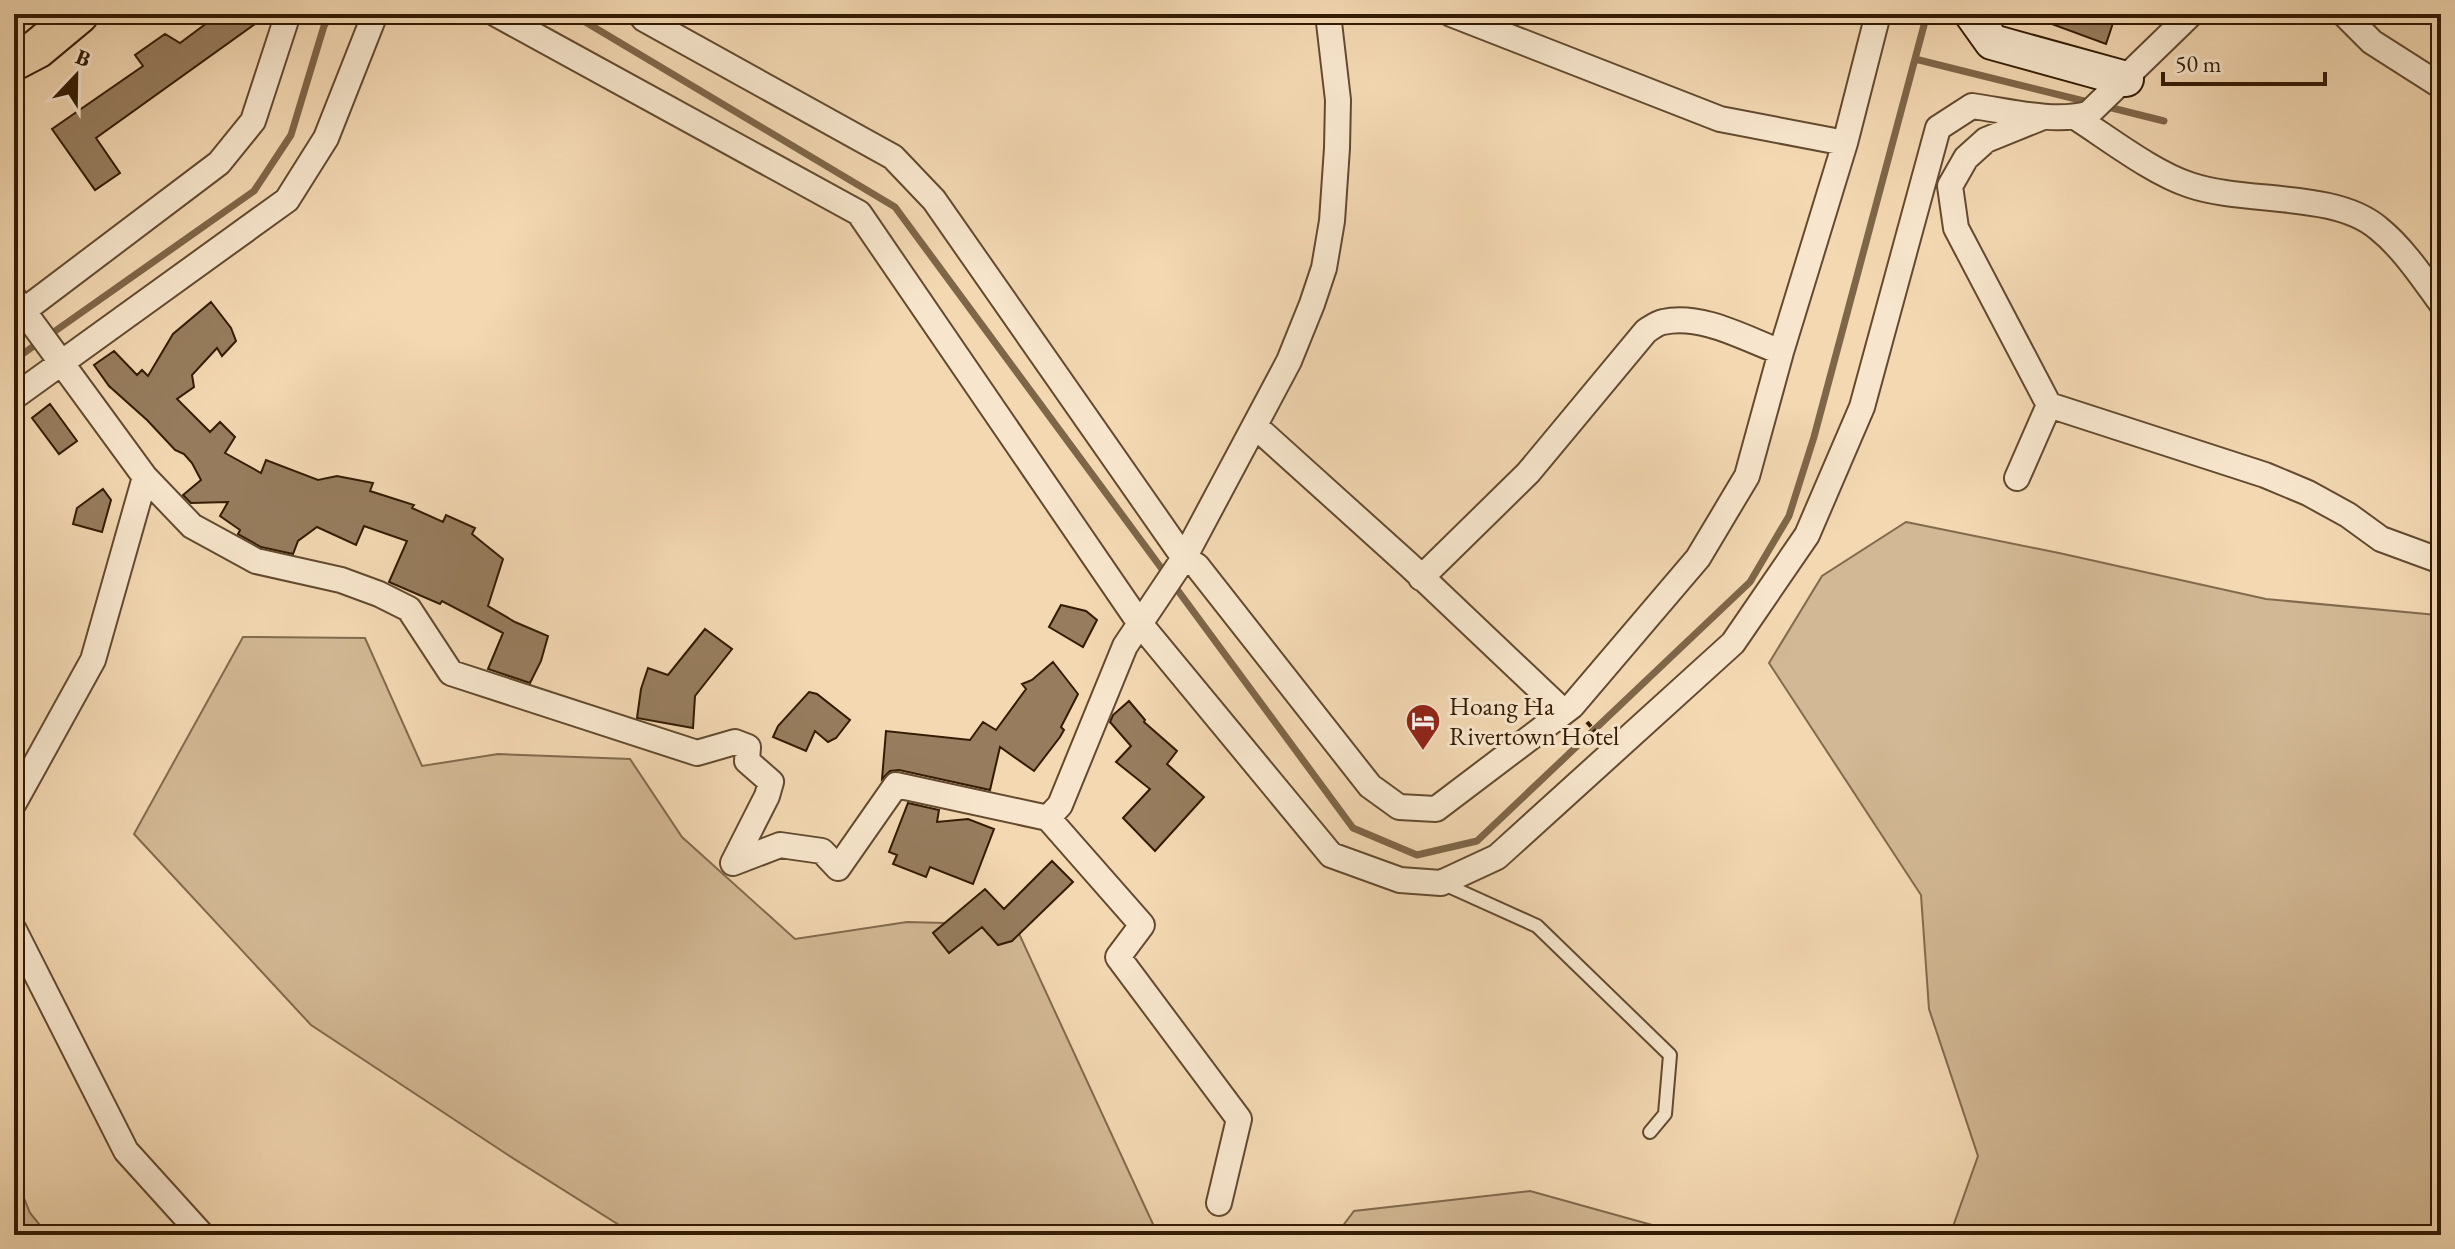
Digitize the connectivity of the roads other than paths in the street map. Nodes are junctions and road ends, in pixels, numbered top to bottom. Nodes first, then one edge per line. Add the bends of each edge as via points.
1 (79, 14) edge
2 (288, 14) edge
3 (375, 14) edge
4 (496, 14) edge
5 (640, 14) edge
6 (1328, 14) edge
7 (1451, 14) edge
8 (1878, 14) edge
9 (1972, 14) edge
10 (2191, 14) edge
11 (2344, 14) edge
12 (14, 61) edge
13 (2121, 83) junction
14 (2441, 86) edge
15 (2045, 116) junction
16 (2081, 116) junction
17 (1845, 143) junction
18 (2441, 303) edge
19 (17, 309) edge
20 (1781, 352) junction
21 (62, 364) junction
22 (14, 397) edge
23 (2049, 405) junction
24 (1255, 426) junction
25 (145, 477) junction
26 (2017, 478) dead end
27 (2441, 561) edge
28 (1182, 562) junction
29 (1421, 578) junction
30 (1145, 618) junction
31 (1571, 712) junction
32 (14, 803) edge
33 (1048, 818) junction
34 (1441, 883) junction
35 (14, 930) edge
36 (1650, 1132) dead end
37 (1219, 1203) dead end
38 (202, 1235) edge

1 - 12 main road
2 - 19 street via 253,121 219,163
3 - 21 street via 326,138 287,200
4 - 30 street via 859,213
5 - 28 street via 893,157 934,200
6 - 24 street via 1338,100 1330,236 1312,304
7 - 17 street via 1720,119
8 - 17 street
9 - 13 street via 1992,42
10 - 13 street
11 - 14 street via 2372,42
13 - 16 street
15 - 16 street
15 - 23 street via 1986,140 1966,158 1950,186 1956,228
15 - 34 street via 1972,106 1938,128 1862,407 1807,535 1733,643 1497,857
16 - 18 street via 2189,185 2347,210 2365,218 2392,241
17 - 20 street
19 - 21 street
20 - 29 street via 1688,321 1662,322 1646,331 1528,473
20 - 31 street via 1747,476 1698,558
21 - 22 street
21 - 25 street
23 - 26 street
23 - 27 street via 2265,475 2348,515 2381,539
24 - 28 street
24 - 29 street
25 - 32 street via 93,660
25 - 33 street via 192,526 256,561 341,580 409,609 451,673 697,753 735,742 748,747 747,761 771,782 733,863 780,845 822,851 838,868 896,785
28 - 30 street
28 - 31 street via 1197,566 1370,786 1399,807 1436,809
29 - 31 street
30 - 33 street via 1125,646 1060,805
30 - 34 street via 1331,855 1400,880
33 - 37 street via 1142,925 1118,957 1239,1119
34 - 36 lane via 1537,926 1670,1055 1665,1114
35 - 38 street via 126,1151

